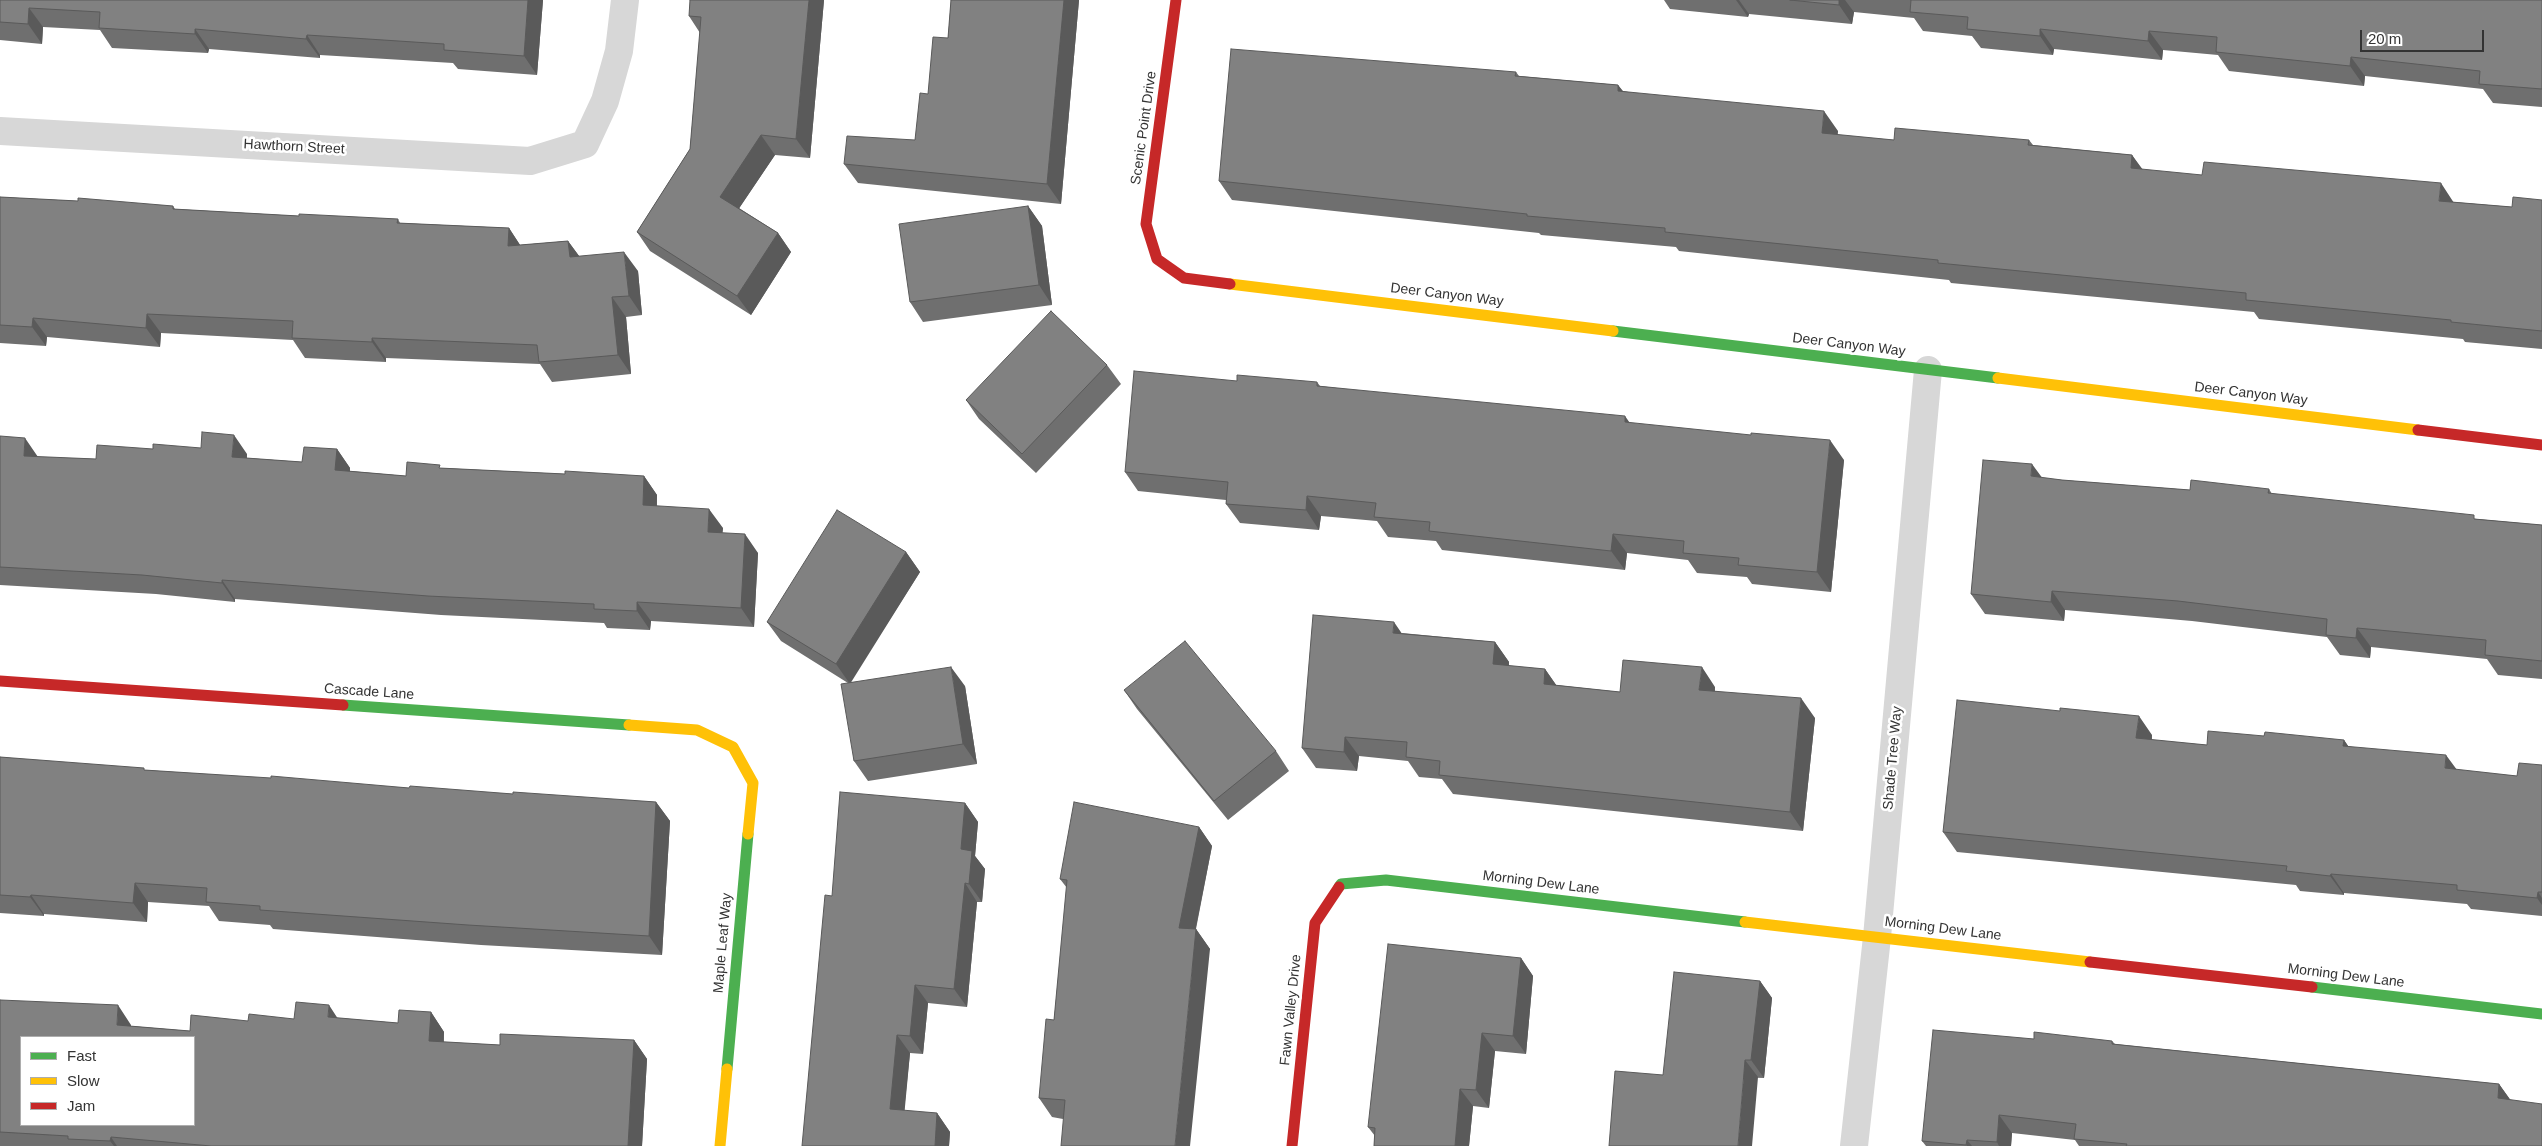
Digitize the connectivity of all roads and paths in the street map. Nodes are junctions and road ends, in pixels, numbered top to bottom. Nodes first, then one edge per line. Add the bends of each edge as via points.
1 (625, 0) edge
2 (1176, 0) edge
3 (0, 131) edge
4 (1157, 259) joint
5 (1928, 370) junction
6 (2542, 445) edge
7 (0, 681) edge
8 (733, 748) joint
9 (1341, 884) joint
10 (1878, 936) junction
11 (2542, 1014) edge
12 (720, 1146) edge
13 (1292, 1146) edge
14 (1854, 1146) edge

1 - 3 street, Hawthorn Street via 619,51 605,101 585,144 530,161
2 - 4 street, Scenic Point Drive via 1146,224
4 - 5 street, Deer Canyon Way via 1184,278
5 - 6 street, Deer Canyon Way
5 - 10 street, Shade Tree Way
7 - 8 street, Cascade Lane via 697,730
8 - 12 street, Maple Leaf Way via 753,783
9 - 10 street, Morning Dew Lane via 1386,880
9 - 13 street, Fawn Valley Drive via 1315,923
10 - 11 street, Morning Dew Lane
10 - 14 street, Shade Tree Way

